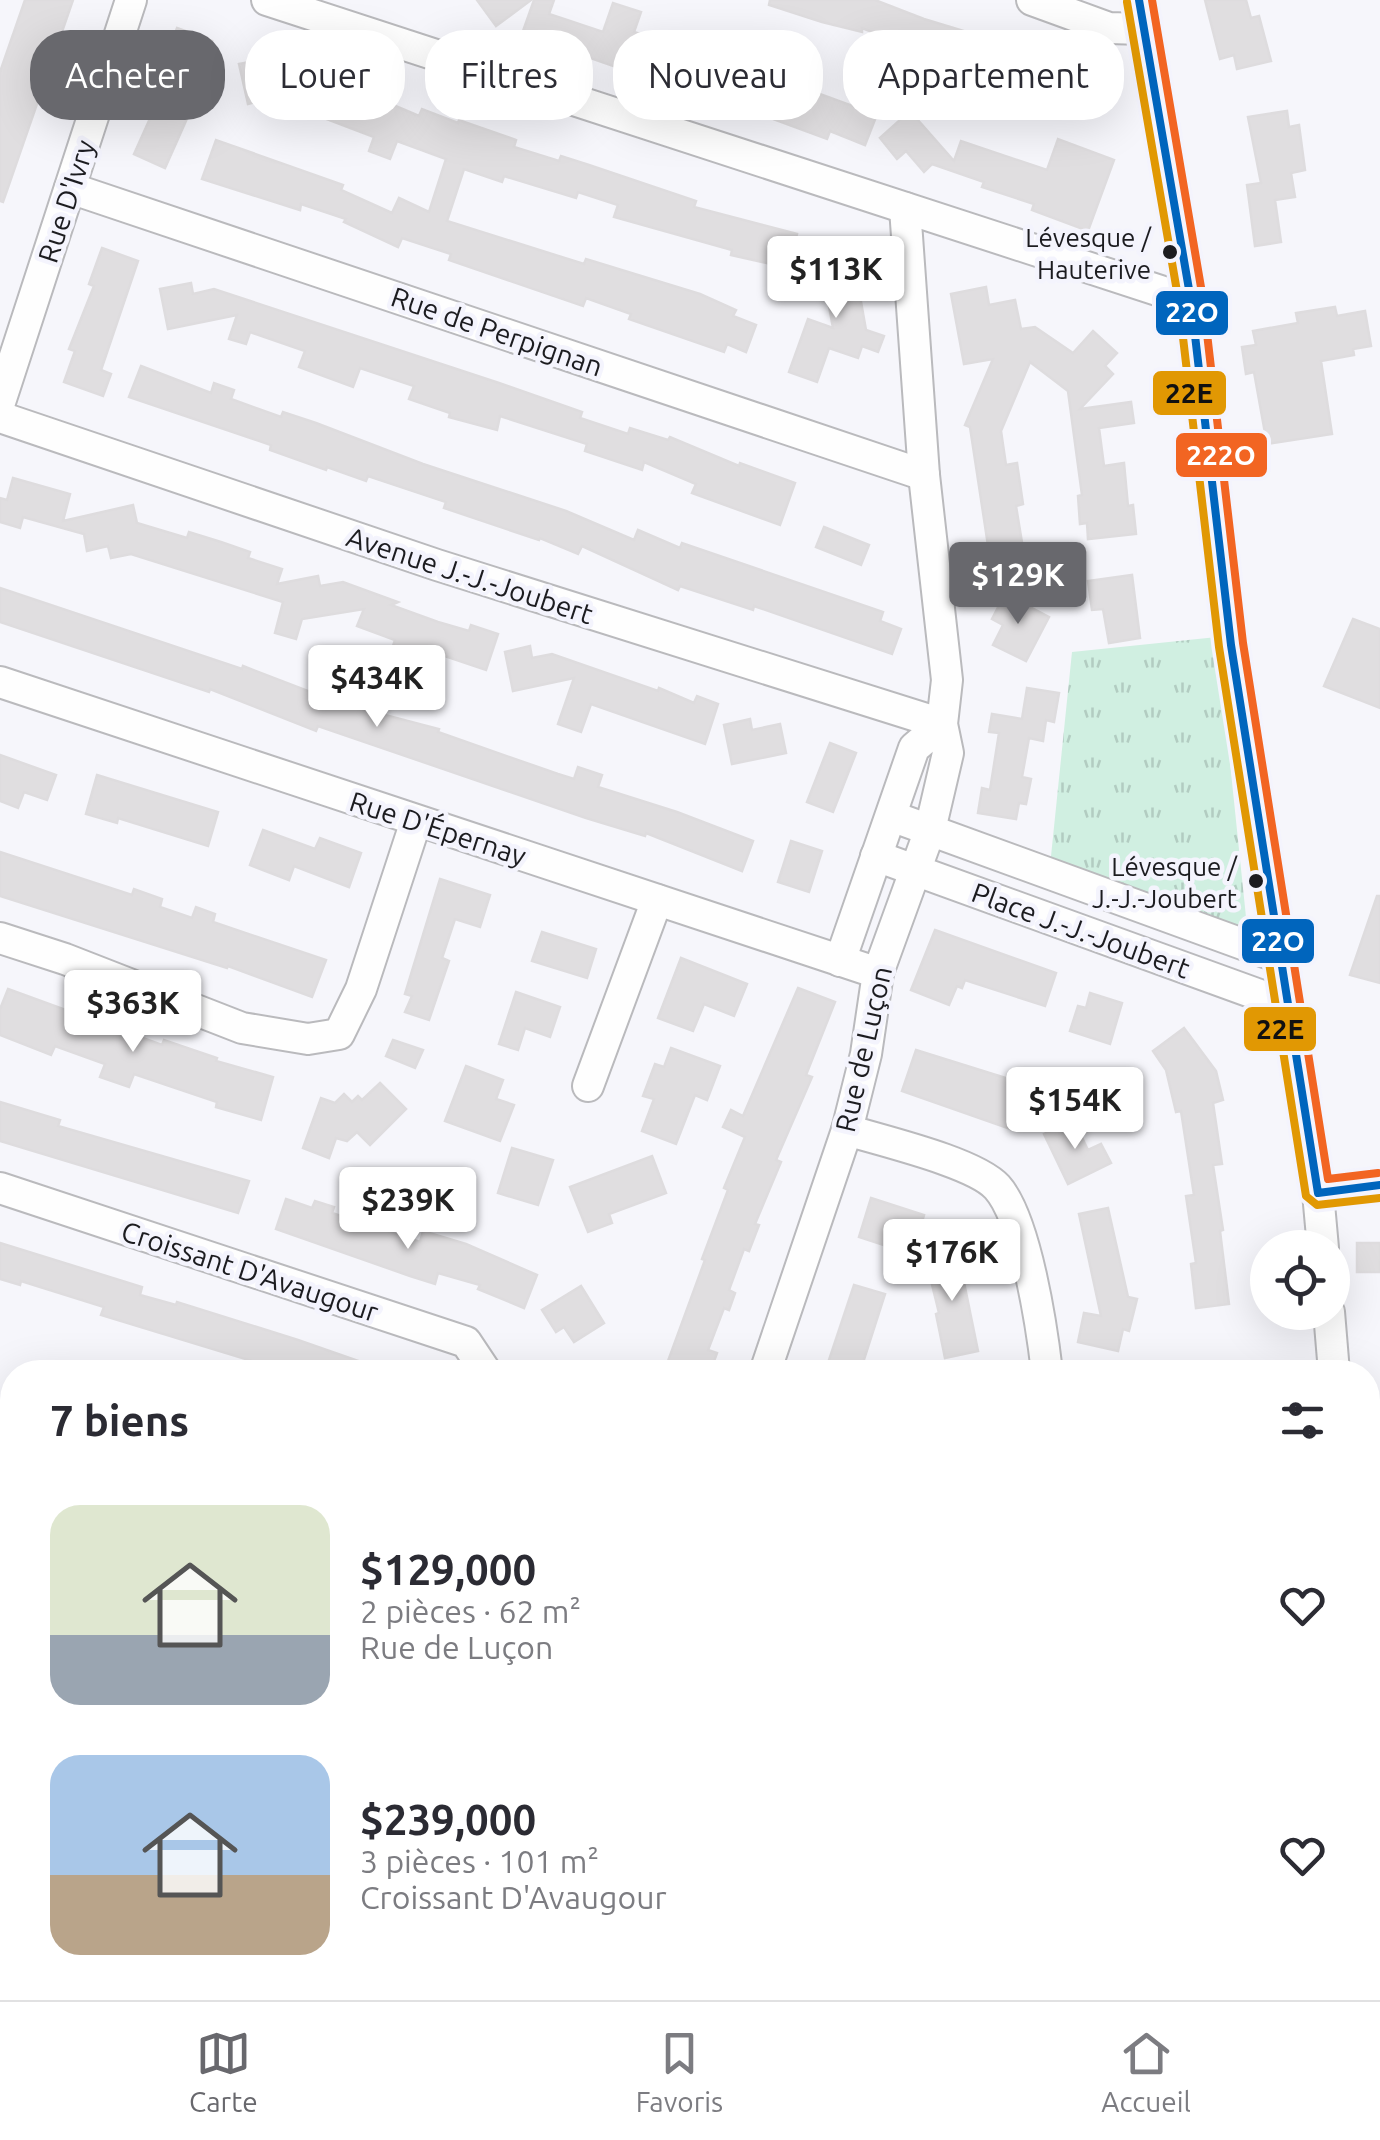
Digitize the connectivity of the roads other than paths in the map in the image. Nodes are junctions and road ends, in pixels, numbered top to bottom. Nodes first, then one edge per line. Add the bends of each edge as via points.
1 (131, 0) edge
2 (268, 0) edge
3 (1032, 0) edge
4 (1141, 14) edge
5 (70, 188) junction
6 (905, 208) junction
7 (1191, 301) junction
8 (0, 402) edge
9 (0, 417) edge
10 (924, 475) junction
11 (0, 682) edge
12 (942, 724) junction
13 (890, 816) junction
14 (416, 821) junction
15 (930, 830) junction
16 (876, 856) junction
17 (916, 870) junction
18 (657, 900) junction
19 (0, 938) edge
20 (1281, 958) junction
21 (840, 961) junction
22 (878, 973) junction
23 (1286, 1005) junction
24 (588, 1086) dead end
25 (847, 1130) junction
26 (1380, 1184) edge
27 (0, 1188) edge
28 (1318, 1194) junction
29 (1321, 1230) edge
30 (1330, 1330) edge
31 (478, 1360) edge
32 (770, 1360) edge
33 (1045, 1360) edge
34 (1333, 1360) edge

1 - 5 street, Rue D'Ivry
2 - 6 street
3 - 4 street via 1109,28
4 - 7 street
5 - 8 street, Rue D'Ivry
5 - 10 street, Rue de Perpignan
6 - 7 street
6 - 10 street, Rue de Luçon
7 - 20 street via 1231,645
9 - 12 street, Avenue J.-J.-Joubert via 437,566
10 - 12 street, Rue de Luçon via 946,680
11 - 14 street, Rue D'Épernay
12 - 13 street, Rue de Luçon via 914,748
12 - 15 street, Rue de Luçon via 948,753
13 - 15 street, Place J.-J.-Joubert
13 - 16 street, Rue de Luçon
14 - 18 street, Rue D'Épernay
14 - 19 street via 362,989 339,1034 308,1039 242,1028
15 - 17 street, Rue de Luçon
15 - 20 street, Place J.-J.-Joubert
16 - 17 street, Place J.-J.-Joubert
16 - 21 street, Rue de Luçon
17 - 22 street, Rue de Luçon
17 - 23 street, Place J.-J.-Joubert
18 - 21 street, Rue D'Épernay
18 - 24 street
20 - 23 street
21 - 22 street, Rue D'Épernay
22 - 25 street, Rue de Luçon
23 - 28 street
25 - 32 street, Rue de Luçon
25 - 33 street via 960,1166 996,1185 1014,1212
26 - 28 street
27 - 31 street, Croissant D'Avaugour via 466,1342
28 - 29 street
30 - 34 street

